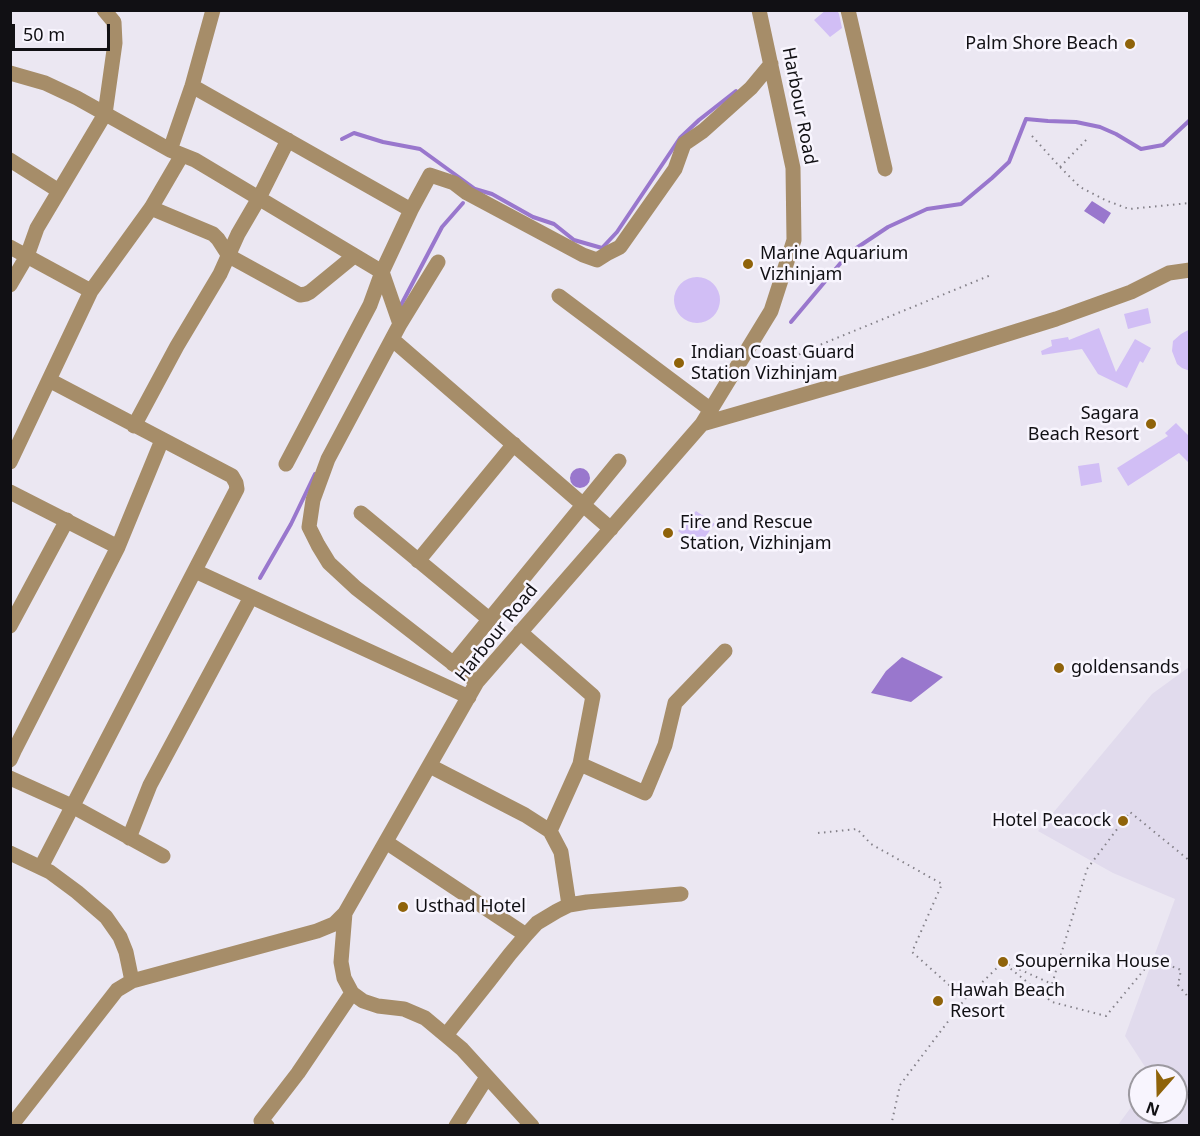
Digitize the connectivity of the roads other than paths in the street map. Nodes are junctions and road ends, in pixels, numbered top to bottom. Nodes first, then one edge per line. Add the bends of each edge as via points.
1 (104, 10) edge
2 (213, 10) edge
3 (759, 10) edge
4 (848, 10) edge
5 (771, 64) junction
6 (10, 73) edge
7 (192, 86) junction
8 (105, 114) junction
9 (288, 140) junction
10 (176, 152) junction
11 (10, 160) edge
12 (885, 169) dead end
13 (59, 191) junction
14 (259, 198) junction
15 (151, 208) junction
16 (411, 210) junction
17 (10, 247) edge
18 (27, 256) junction
19 (229, 256) junction
20 (354, 256) junction
21 (438, 262) dead end
22 (1190, 270) edge
23 (382, 272) junction
24 (10, 285) edge
25 (91, 291) junction
26 (559, 296) dead end
27 (400, 324) junction
28 (393, 340) junction
29 (49, 380) junction
30 (711, 410) junction
31 (702, 424) junction
32 (135, 426) junction
33 (162, 440) junction
34 (514, 444) junction
35 (619, 461) dead end
36 (10, 462) edge
37 (286, 464) dead end
38 (10, 492) edge
39 (584, 506) junction
40 (361, 513) dead end
41 (67, 520) junction
42 (611, 529) junction
43 (118, 546) junction
44 (418, 561) junction
45 (195, 571) junction
46 (251, 597) junction
47 (489, 620) junction
48 (10, 626) edge
49 (520, 632) junction
50 (725, 651) dead end
51 (453, 664) junction
52 (477, 682) junction
53 (469, 697) junction
54 (10, 760) edge
55 (580, 764) junction
56 (430, 766) junction
57 (10, 778) edge
58 (72, 806) junction
59 (550, 831) junction
60 (129, 837) junction
61 (386, 842) junction
62 (10, 853) edge
63 (163, 856) dead end
64 (41, 867) junction
65 (681, 894) dead end
66 (569, 905) junction
67 (345, 913) junction
68 (526, 935) junction
69 (132, 981) junction
70 (352, 993) junction
71 (446, 1035) junction
72 (487, 1077) junction
73 (11, 1125) edge
74 (267, 1125) edge
75 (456, 1125) edge
76 (532, 1125) edge

1 - 8 street via 114,22 115,44
2 - 7 street
3 - 5 street, Harbour Road
4 - 12 street
5 - 16 street via 751,88 684,144 675,169 620,248 597,260 454,183 430,176
5 - 30 street, Harbour Road via 793,168 794,240 771,311
6 - 8 street via 45,83
7 - 9 street
7 - 10 street
8 - 10 street
8 - 13 street
9 - 14 street
9 - 16 street
10 - 14 street
10 - 15 street
11 - 13 street
13 - 18 street
14 - 19 street
14 - 20 street
15 - 19 street via 213,234
15 - 25 street
16 - 23 street
17 - 18 street
18 - 24 street
18 - 25 street
19 - 20 street via 300,295 310,292
19 - 32 street
20 - 23 street
21 - 27 street
22 - 31 street via 1169,273 1131,292 1056,319
23 - 27 street
23 - 37 street via 370,306
25 - 29 street
26 - 30 street
27 - 28 street
28 - 34 street
28 - 51 street via 328,459 313,500 309,527 329,563
29 - 32 street
29 - 36 street
30 - 31 street, Harbour Road
31 - 42 street, Harbour Road
32 - 33 street
33 - 43 street
33 - 45 street via 232,476 236,483 237,489
34 - 39 street
34 - 44 street
35 - 39 street
38 - 41 street
39 - 42 street
39 - 47 street
40 - 44 street
41 - 43 street
41 - 48 street
42 - 49 street, Harbour Road
43 - 54 street
44 - 47 street
45 - 46 street
45 - 58 street
46 - 53 street
46 - 60 street via 150,785
47 - 51 street
49 - 52 street, Harbour Road
49 - 55 street via 593,696
50 - 55 street via 675,703 665,745 645,793
51 - 52 street
52 - 53 street, Harbour Road
53 - 56 street, Harbour Road
55 - 59 street
56 - 59 street
56 - 61 street, Harbour Road
57 - 58 street
58 - 60 street
58 - 64 street
59 - 66 street via 561,852
60 - 63 street
61 - 67 street, Harbour Road
61 - 68 street
62 - 64 street
64 - 69 street via 106,917 120,937
65 - 66 street
66 - 68 street via 537,923
67 - 69 street, Harbour Road via 334,924 317,931
67 - 70 street via 341,962
68 - 71 street
69 - 73 street, Harbour Road via 117,990
70 - 71 street via 363,1001 404,1009 425,1018
70 - 74 street via 261,1121
71 - 72 street
72 - 75 street
72 - 76 street

